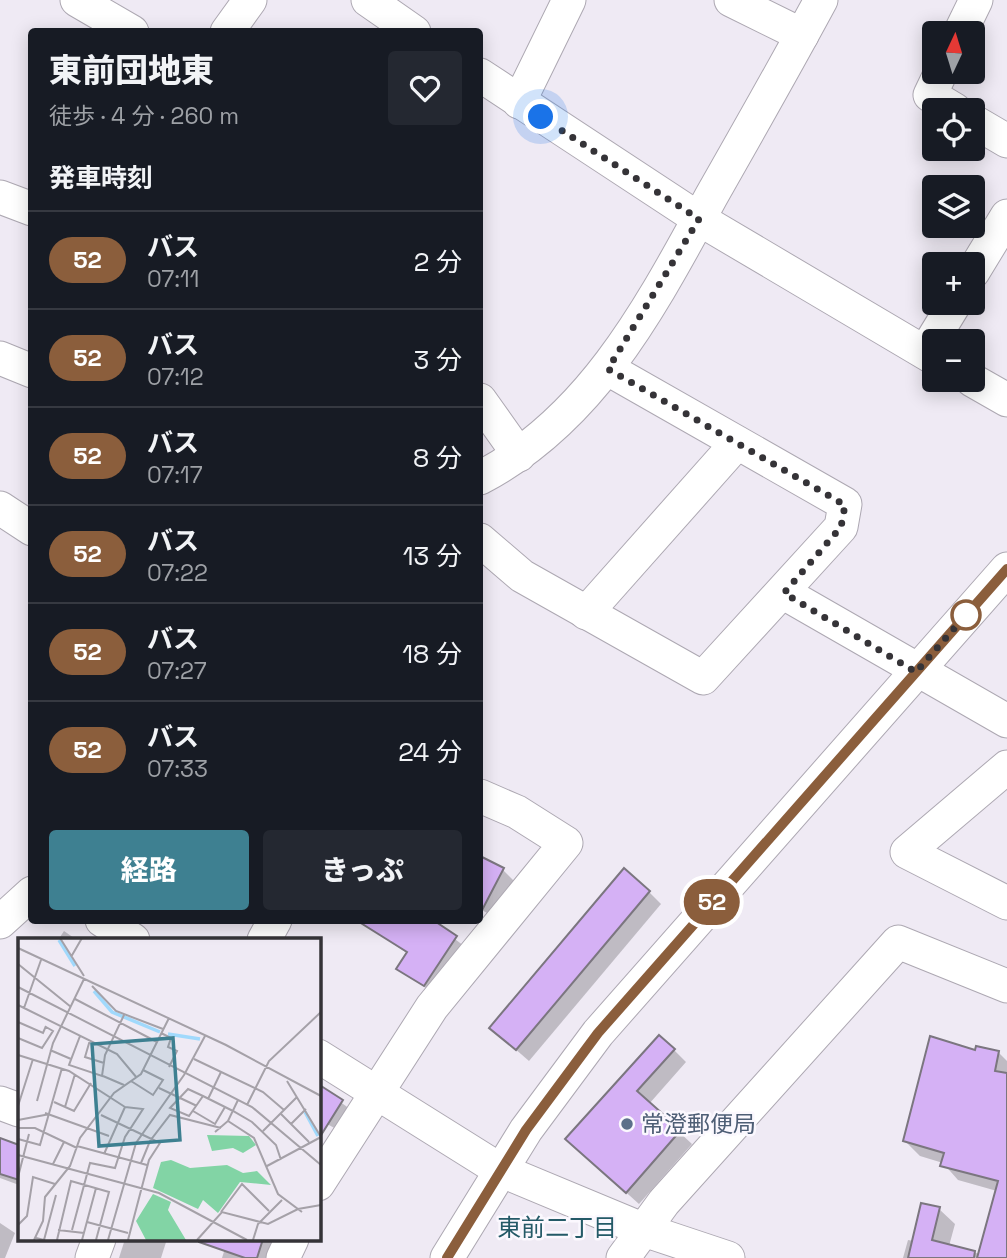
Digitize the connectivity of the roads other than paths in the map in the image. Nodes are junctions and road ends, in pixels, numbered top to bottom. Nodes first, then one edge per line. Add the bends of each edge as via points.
1 (77, 0) edge
2 (250, 0) edge
3 (368, 0) edge
4 (569, 0) edge
5 (731, 0) edge
6 (821, 0) edge
7 (976, 0) edge
8 (966, 21) edge
9 (125, 28) edge
10 (230, 28) edge
11 (409, 28) edge
12 (802, 35) junction
13 (483, 77) edge
14 (935, 84) edge
15 (935, 98) edge
16 (519, 102) junction
17 (985, 128) edge
18 (1007, 141) edge
19 (0, 197) edge
20 (28, 208) edge
21 (1007, 216) edge
22 (699, 219) junction
23 (985, 252) edge
24 (922, 350) edge
25 (0, 358) edge
26 (28, 369) edge
27 (608, 369) junction
28 (985, 387) edge
29 (1007, 400) edge
30 (483, 404) edge
31 (737, 443) junction
32 (519, 454) junction
33 (483, 476) edge
34 (0, 508) edge
35 (28, 526) edge
36 (483, 543) edge
37 (1007, 569) edge
38 (784, 593) junction
39 (586, 613) junction
40 (916, 672) junction
41 (1007, 720) edge
42 (1007, 767) edge
43 (483, 797) edge
44 (28, 897) edge
45 (1007, 903) edge
46 (0, 922) edge
47 (108, 924) edge
48 (130, 938) edge
49 (1007, 986) edge
50 (320, 1057) edge
51 (375, 1092) junction
52 (0, 1103) edge
53 (18, 1110) edge
54 (500, 1170) junction
55 (320, 1181) edge
56 (644, 1230) junction
57 (99, 1240) edge
58 (292, 1240) edge
59 (92, 1258) edge
60 (283, 1258) edge
61 (447, 1258) edge
62 (624, 1258) edge
63 (728, 1258) edge

1 - 9 street
2 - 10 street
3 - 11 street
4 - 16 street
5 - 12 street
6 - 12 street
7 - 8 street
12 - 22 street
13 - 16 street
14 - 15 street via 930,95
16 - 22 street
17 - 18 street
19 - 20 street
21 - 23 street
22 - 24 street
22 - 27 street
25 - 26 street
27 - 31 street
27 - 32 street via 578,404
28 - 29 street
30 - 32 street
31 - 38 street via 845,505 841,527
31 - 39 street
32 - 33 street
34 - 35 street
36 - 39 street via 522,576
37 - 40 street
38 - 39 street via 704,678
38 - 40 street
40 - 41 street
40 - 54 street via 598,1033
42 - 45 street via 907,852
43 - 51 street via 517,812 566,844 432,1007
44 - 46 street
47 - 48 street
49 - 56 street via 898,943 664,1202
50 - 51 street
51 - 54 street
51 - 55 street
52 - 53 street
54 - 56 street
54 - 61 street
56 - 62 street
56 - 63 street
57 - 59 street
58 - 60 street

